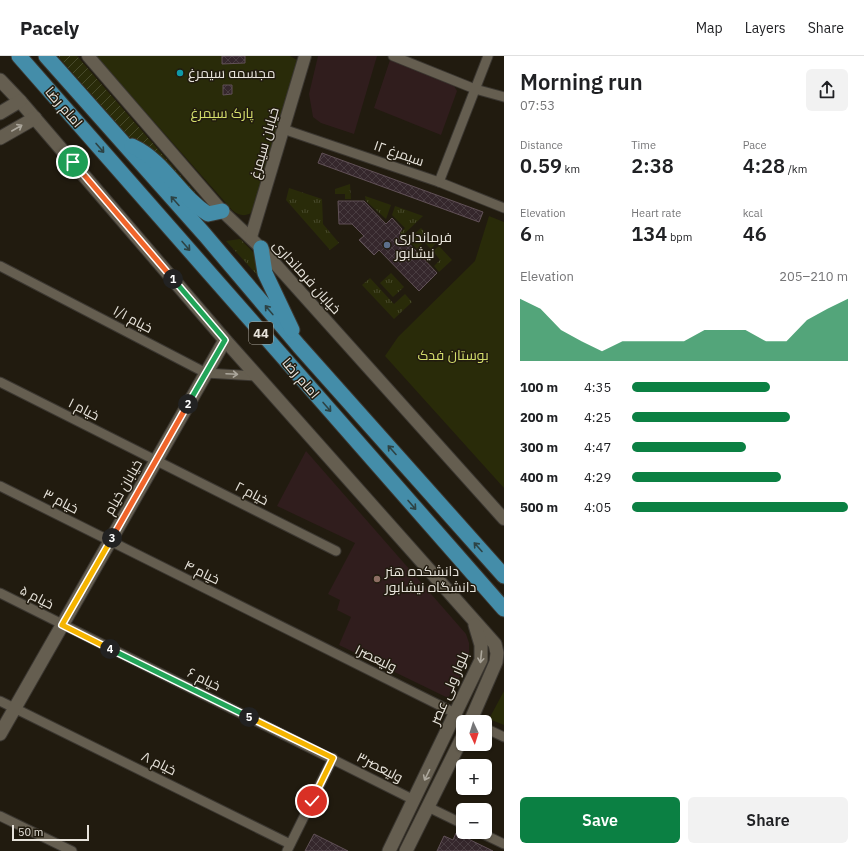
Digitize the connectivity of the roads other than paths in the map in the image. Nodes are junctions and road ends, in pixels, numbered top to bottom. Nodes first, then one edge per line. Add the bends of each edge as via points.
1 (19, 56) edge
2 (46, 56) edge
3 (88, 56) edge
4 (393, 56) edge
5 (488, 56) edge
6 (302, 57) edge
7 (0, 80) edge
8 (475, 89) junction
9 (504, 98) edge
10 (20, 101) junction
11 (0, 113) edge
12 (35, 118) junction
13 (283, 129) junction
14 (0, 138) edge
15 (123, 143) junction
16 (439, 182) junction
17 (504, 208) edge
18 (222, 211) junction
19 (256, 243) junction
20 (0, 266) edge
21 (225, 340) junction
22 (299, 346) junction
23 (206, 373) junction
24 (257, 376) junction
25 (0, 382) edge
26 (156, 461) junction
27 (0, 486) edge
28 (504, 519) edge
29 (110, 541) junction
30 (336, 551) dead end
31 (501, 573) edge
32 (480, 583) junction
33 (0, 594) edge
34 (504, 609) edge
35 (504, 617) edge
36 (473, 619) junction
37 (62, 625) junction
38 (282, 627) joint
39 (0, 701) edge
40 (15, 708) junction
41 (457, 714) junction
42 (474, 715) edge
43 (492, 731) edge
44 (0, 734) edge
45 (504, 737) edge
46 (456, 750) edge
47 (333, 758) junction
48 (414, 800) junction
49 (428, 807) junction
50 (0, 816) edge
51 (456, 821) edge
52 (492, 838) edge
53 (504, 844) edge
54 (289, 847) edge
55 (72, 851) edge
56 (389, 851) edge
57 (406, 851) edge

1 -> 32 highway, امام رضا / 44
2 - 15 highway, امام رضا / 44
3 - 18 street, خیابان فرمانداری
4 - 8 street
5 - 8 street
6 - 13 street, خیابان سیمرغ
7 - 10 main road
8 - 9 street
8 - 16 street
10 - 11 main road
10 - 12 main road
14 -> 12 main road
12 - 21 main road
13 - 16 street, سیمرغ ۱۲
13 - 19 street, خیابان سیمرغ
15 - 18 highway via 146,153 199,208 208,214
22 -> 15 highway, امام رضا / 44
16 - 17 street, سیمرغ ۱۲
18 - 19 street, خیابان فرمانداری
19 - 22 highway via 265,273
19 - 28 street, خیابان فرمانداری
20 - 23 street, خیام ۱/۱
21 - 23 main road, خیابان خیام
21 - 24 main road
31 -> 22 highway, امام رضا / 44
23 -> 24 street
23 - 26 main road, خیابان خیام
24 - 36 main road
25 - 26 street, خیام ۱
26 - 29 main road, خیابان خیام
26 - 30 street, خیام ۲
27 - 29 street, خیام ۳
29 - 37 main road, خیابان خیام
29 - 38 street, خیام ۴
32 - 34 highway, امام رضا / 44
32 - 35 highway
33 - 37 street, خیام ۵
36 -> 41 main road, بلوار ولی عصر via 481,645 482,660
36 - 42 main road via 495,644 497,653
37 - 40 main road, خیابان خیام
37 - 47 street, خیام ۶
38 - 41 street, ولیعصر۱
39 - 40 street, خیام ۸
40 - 44 main road, خیابان خیام
40 - 54 street, خیام ۸
41 -> 48 main road, بلوار ولی عصر
43 - 45 street
46 - 49 main road
47 - 48 street, ولیعصر۳
47 - 54 street
48 - 56 main road, بلوار ولی عصر
49 - 51 street
49 - 57 main road
50 - 55 street
52 - 53 street

